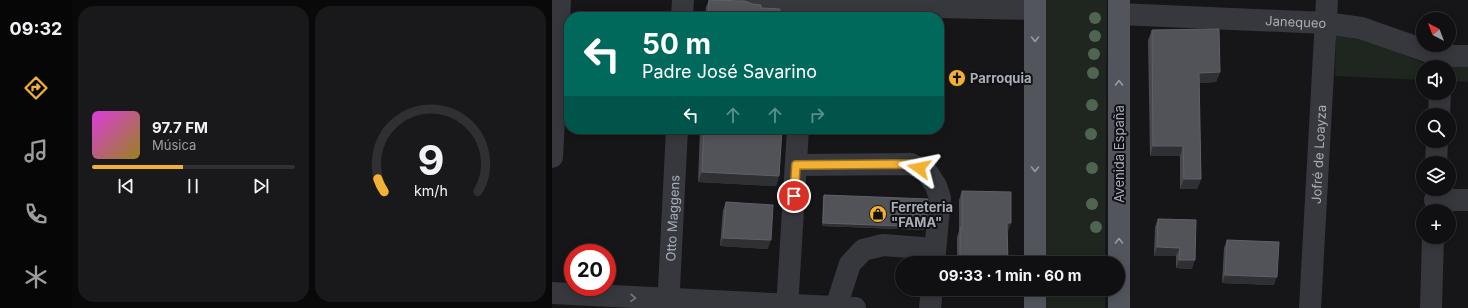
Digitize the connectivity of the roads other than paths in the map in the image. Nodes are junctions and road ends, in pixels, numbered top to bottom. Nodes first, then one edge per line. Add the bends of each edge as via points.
1 (560, 0) edge
2 (683, 0) edge
3 (750, 0) edge
4 (1327, 0) edge
5 (1035, 4) edge
6 (842, 7) edge
7 (1119, 7) edge
8 (682, 12) edge
9 (1326, 23) junction
10 (555, 39) edge
11 (1468, 56) edge
12 (1439, 60) edge
13 (1446, 60) edge
14 (677, 134) edge
15 (798, 134) edge
16 (552, 157) edge
17 (796, 165) junction
18 (1435, 200) edge
19 (1468, 200) edge
20 (1433, 244) edge
21 (935, 256) edge
22 (1035, 256) edge
23 (552, 293) edge
24 (931, 296) edge
25 (1035, 296) edge
26 (669, 304) edge
27 (788, 306) edge
28 (845, 308) edge
29 (930, 308) edge
30 (1035, 308) edge
31 (1119, 308) edge
32 (1310, 308) edge
33 (1431, 308) edge

1 - 10 street
2 - 8 street
3 - 6 street
4 - 9 street, Jofré de Loayza
5 - 6 street
5 -> 22 main road
7 - 9 street, Janequeo
31 -> 7 main road, Avenida España
9 - 12 street, Janequeo via 1361,28
9 - 32 street, Jofré de Loayza
10 - 16 street
11 - 13 street, Janequeo
14 - 26 street, Otto Maggens
15 - 17 street
17 - 21 street via 911,164 927,172 940,198
17 - 27 street
18 - 19 street
20 - 33 street
21 - 28 street via 883,245 863,250 850,264
23 -> 26 street
24 - 29 street
25 - 30 main road
26 - 27 street
27 - 28 street

